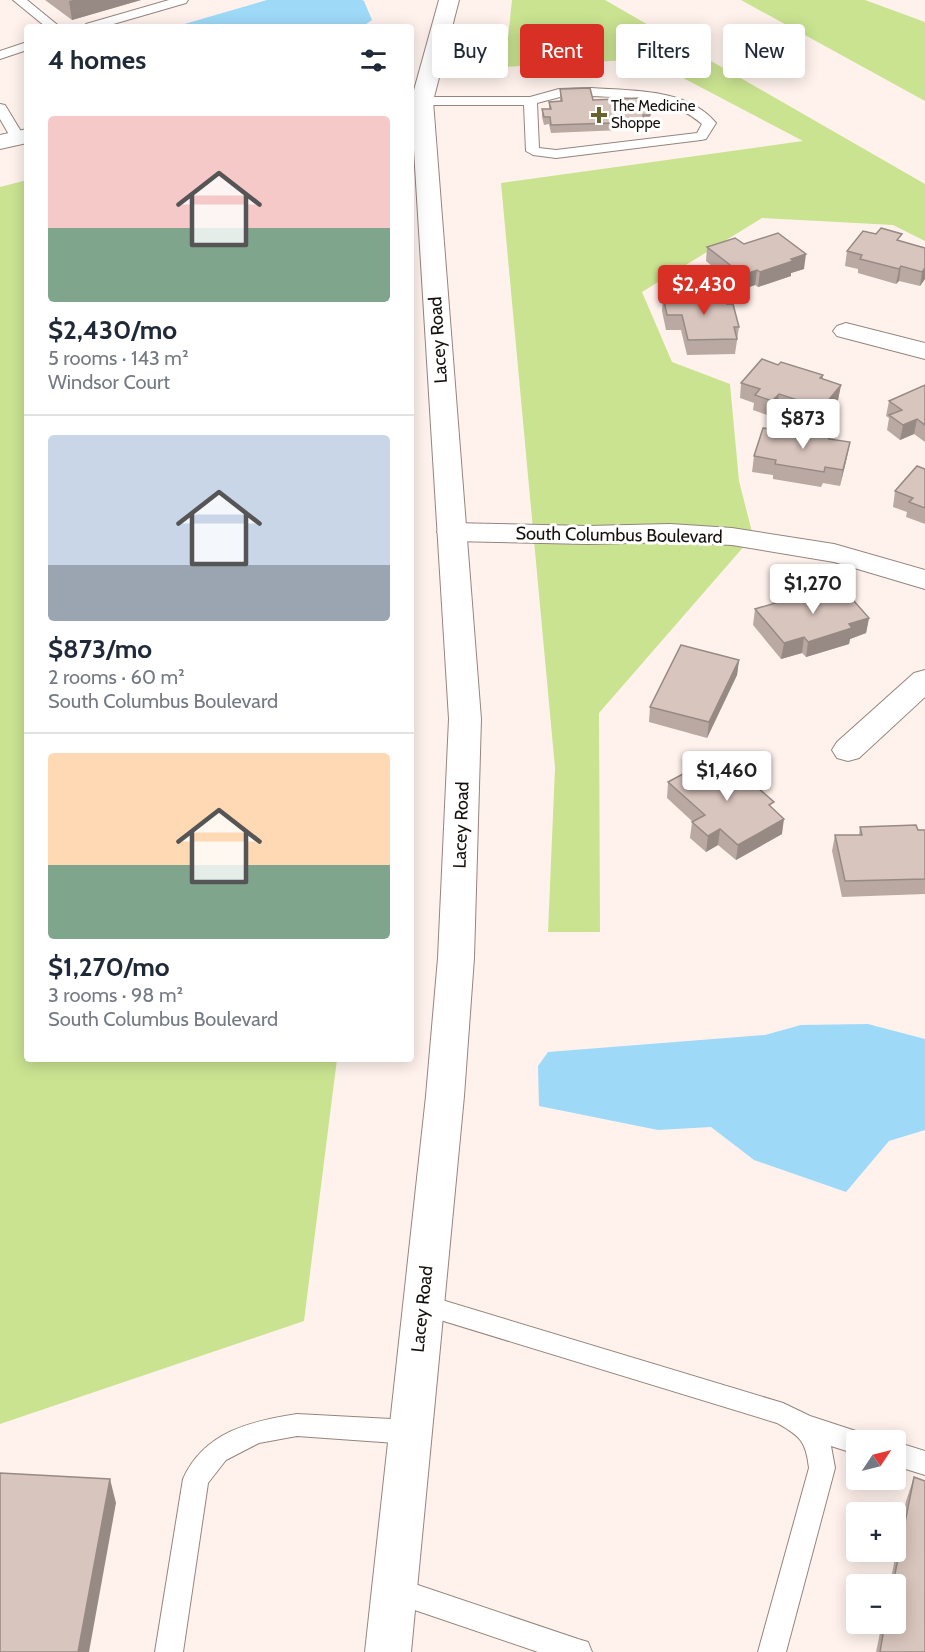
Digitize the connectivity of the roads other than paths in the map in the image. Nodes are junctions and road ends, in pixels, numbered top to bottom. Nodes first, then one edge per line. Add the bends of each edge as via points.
1 (19, 0) edge
2 (182, 0) edge
3 (449, 0) edge
4 (50, 24) edge
5 (100, 24) edge
6 (24, 47) edge
7 (0, 55) edge
8 (415, 101) edge
9 (530, 101) junction
10 (0, 108) edge
11 (18, 138) edge
12 (846, 331) dead end
13 (925, 351) edge
14 (451, 532) junction
15 (925, 580) edge
16 (925, 680) edge
17 (848, 750) dead end
18 (422, 1305) junction
19 (807, 1427) junction
20 (410, 1432) junction
21 (846, 1439) edge
22 (906, 1457) edge
23 (925, 1463) edge
24 (394, 1590) junction
25 (169, 1652) edge
26 (388, 1652) edge
27 (578, 1652) edge
28 (772, 1652) edge

1 - 4 lane
2 - 5 lane
3 - 8 main road, Lacey Road
6 - 7 lane
8 - 9 lane
8 - 14 main road, Lacey Road
9 - 9 lane via 533,151 556,154 701,136 709,123 692,109 655,96 581,92
10 - 11 lane
12 - 13 main road
14 - 15 main road, South Columbus Boulevard via 672,533 759,540 836,554
14 - 18 main road, Lacey Road via 465,719 456,946 445,1096
16 - 17 main road
18 - 19 lane via 783,1414
18 - 20 main road, Lacey Road
19 - 21 lane
19 - 28 lane via 820,1445 822,1468
20 - 24 main road, Lacey Road
20 - 25 lane via 297,1425 255,1431 217,1452 196,1479
22 - 23 lane
24 - 26 main road, Lacey Road
24 - 27 lane

